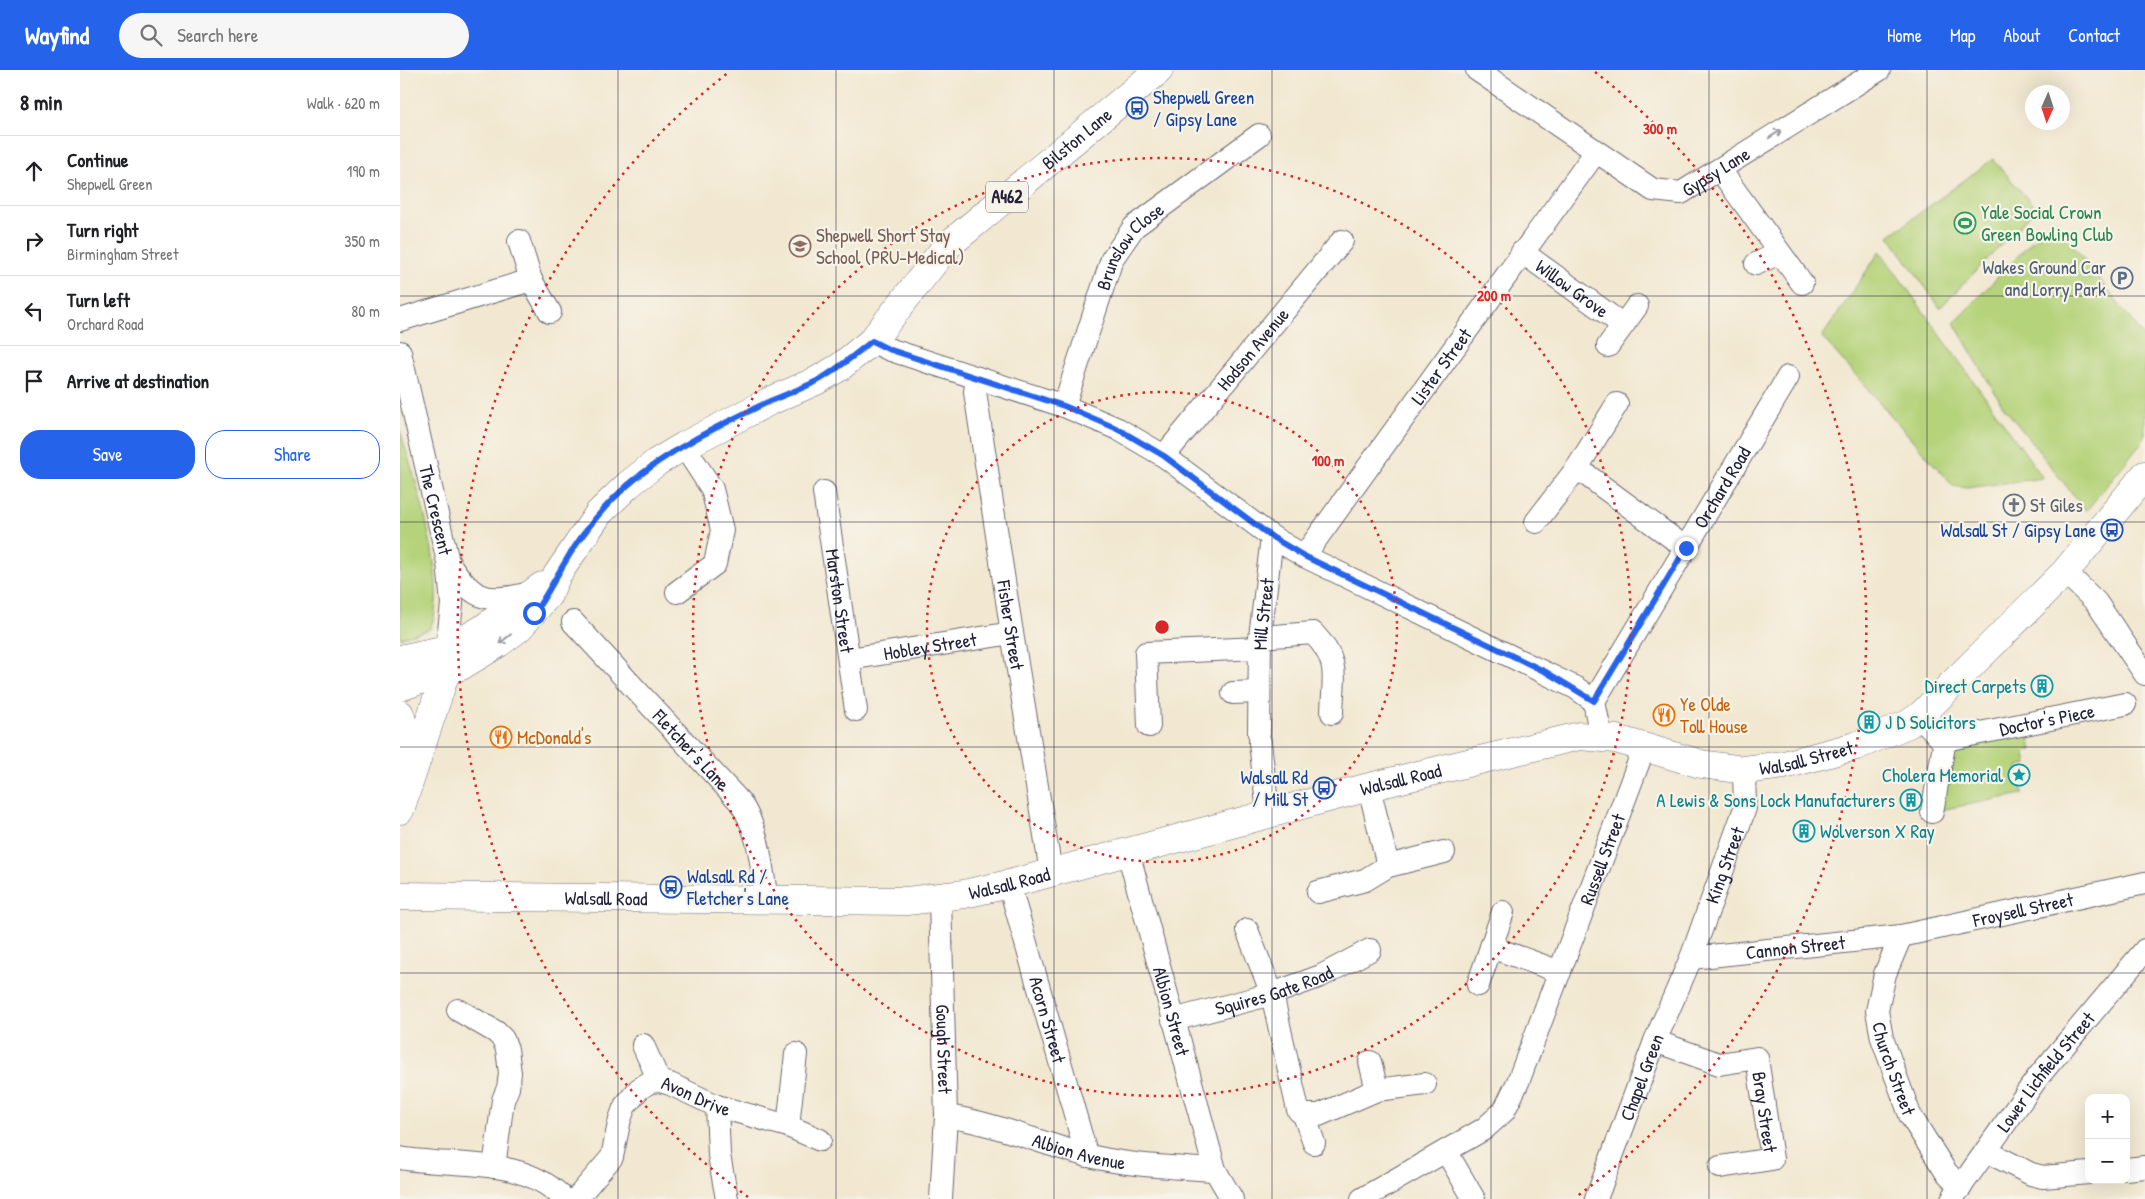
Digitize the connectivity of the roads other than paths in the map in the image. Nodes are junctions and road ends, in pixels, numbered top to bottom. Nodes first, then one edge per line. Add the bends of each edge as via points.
1 (1159, 70) edge
2 (1476, 70) edge
3 (1879, 70) edge
4 (1259, 135) dead end
5 (1595, 153) junction
6 (1720, 170) junction
7 (519, 241) dead end
8 (1342, 241) dead end
9 (1522, 252) junction
10 (1779, 253) junction
11 (1756, 264) dead end
12 (531, 280) junction
13 (1802, 283) dead end
14 (1637, 306) dead end
15 (550, 312) dead end
16 (400, 320) edge
17 (1623, 325) junction
18 (872, 341) junction
19 (1608, 346) dead end
20 (400, 352) edge
21 (1788, 377) dead end
22 (977, 378) junction
23 (1617, 404) dead end
24 (1064, 406) junction
25 (684, 446) junction
26 (1164, 456) junction
27 (1577, 468) junction
28 (2145, 476) edge
29 (824, 492) dead end
30 (1536, 522) dead end
31 (1272, 537) junction
32 (1686, 548) junction
33 (1304, 556) junction
34 (448, 562) junction
35 (2065, 572) junction
36 (557, 575) junction
37 (677, 592) dead end
38 (532, 593) junction
39 (573, 622) dead end
40 (1012, 634) junction
41 (1260, 642) junction
42 (400, 659) edge
43 (849, 659) junction
44 (447, 660) junction
45 (2145, 674) edge
46 (400, 687) edge
47 (1258, 692) junction
48 (1233, 693) dead end
49 (1594, 701) junction
50 (2125, 704) dead end
51 (856, 710) dead end
52 (1332, 713) dead end
53 (400, 714) edge
54 (1920, 716) junction
55 (1149, 726) dead end
56 (1602, 737) junction
57 (1945, 740) junction
58 (1644, 748) junction
59 (1744, 770) junction
60 (1369, 786) junction
61 (401, 807) edge
62 (1932, 812) dead end
63 (1268, 813) junction
64 (1128, 852) junction
65 (1444, 852) dead end
66 (1388, 866) junction
67 (1051, 872) junction
68 (2145, 883) edge
69 (1008, 884) junction
70 (1318, 892) dead end
71 (400, 896) edge
72 (940, 898) junction
73 (767, 900) junction
74 (1503, 912) dead end
75 (1247, 930) dead end
76 (1901, 936) junction
77 (1491, 947) junction
78 (1370, 950) dead end
79 (2145, 951) edge
80 (1691, 958) junction
81 (1560, 972) junction
82 (1478, 984) dead end
83 (1272, 994) junction
84 (458, 1010) dead end
85 (1173, 1020) junction
86 (1655, 1041) junction
87 (644, 1045) dead end
88 (796, 1054) dead end
89 (1370, 1062) dead end
90 (659, 1081) junction
91 (1425, 1084) dead end
92 (1376, 1090) junction
93 (717, 1106) junction
94 (1304, 1115) junction
95 (946, 1116) junction
96 (788, 1126) junction
97 (820, 1140) dead end
98 (1314, 1143) dead end
99 (1446, 1151) junction
100 (1986, 1151) junction
101 (1087, 1156) junction
102 (400, 1158) edge
103 (494, 1167) junction
104 (1720, 1167) dead end
105 (2145, 1167) edge
106 (2130, 1169) edge
107 (1215, 1170) junction
108 (2085, 1173) edge
109 (1957, 1193) edge
110 (564, 1199) edge
111 (576, 1199) edge
112 (727, 1199) edge
113 (941, 1199) edge
114 (1232, 1199) edge
115 (1362, 1199) edge
116 (1474, 1199) edge
117 (1596, 1199) edge

1 - 18 main road, Bilston Lane / A462 via 946,247
2 - 5 street, Gypsy Lane
6 -> 3 street, Gypsy Lane
4 - 24 street, Brunslow Close via 1134,227 1112,259
5 - 6 street, Gypsy Lane via 1652,190 1681,193
5 - 9 street, Lister Street
6 - 10 street
7 - 12 street
8 - 26 street, Hodson Avenue
9 - 17 street, Willow Grove
9 - 33 street, Lister Street
10 - 11 street
10 - 13 street
12 - 15 street
12 - 16 street
14 - 17 street, Willow Grove
17 - 19 street, Willow Grove
18 - 22 street
18 - 25 main road, A462 via 840,367 816,381
20 - 34 street, The Crescent
21 - 32 street, Orchard Road
22 - 24 street
22 - 40 street, Fisher Street via 975,392
23 - 27 street
24 - 26 street via 1118,429
25 - 36 main road, A462 via 657,462 599,513
25 - 37 street via 712,490 722,530 715,564
26 - 31 street
27 - 30 street
27 - 32 street
28 - 35 main road, Walsall Street
29 - 43 street, Marston Street
31 - 33 street
31 - 41 street, Mill Street
32 - 49 street, Orchard Road
33 - 49 street via 1546,672
34 - 38 street via 464,586 484,598 512,598
34 - 44 street, The Crescent via 452,604
35 - 45 street via 2096,602
35 - 54 main road, Walsall Street
36 - 38 main road, A462
36 -> 44 main road, A462 via 548,594 519,628 478,657
38 - 44 main road, A462 via 481,630
39 - 73 street, Fletcher's Lane via 740,802 752,820 756,834
40 - 43 street, Hobley Street
40 - 67 street, Fisher Street
41 - 47 street, Mill Street
41 - 52 street via 1313,633 1328,649 1334,668
41 - 55 street via 1146,653
42 - 44 main road
43 - 51 street, Marston Street
44 - 46 main road
44 - 61 main road
47 - 48 street
47 - 63 street, Mill Street
49 - 56 street
50 - 57 street, Doctor's Piece
53 - 61 main road via 406,731
54 - 57 street
54 - 59 main road, Walsall Street via 1887,734 1848,749 1784,765
56 - 58 main road, Walsall Street
56 - 60 main road, Walsall Road via 1579,736
57 - 62 street
58 - 59 main road, Walsall Street via 1702,764
58 - 81 street, Russell Street
59 - 80 street, King Street via 1745,808
60 - 63 main road, Walsall Road
60 - 66 street
63 - 64 main road, Walsall Road
64 - 67 main road, Walsall Road
64 - 85 street, Albion Street
65 - 66 street
66 - 70 street via 1365,880
67 - 69 main road, Walsall Road
68 - 76 street, Froysell Street
69 - 72 main road, Walsall Road
69 - 101 street, Acorn Street
71 - 73 main road, Walsall Road
72 - 73 main road, Walsall Road via 907,901
72 - 95 street, Gough Street
74 - 77 street
75 - 83 street
76 - 80 street, Cannon Street
76 - 109 street, Church Street via 1885,974 1877,1011 1882,1038 1910,1115
77 - 81 street
77 - 82 street
78 - 83 street, Squires Gate Road via 1321,976
79 - 100 street, Lower Lichfield Street via 2038,1077
80 - 86 street, Chapel Green
81 - 99 street, Russell Street via 1504,1111 1484,1129
83 - 85 street, Squires Gate Road
83 - 94 street via 1298,1110
84 - 103 street via 496,1032 507,1049 510,1073
85 - 107 street, Albion Street
86 - 104 street, Bray Street via 1720,1064 1757,1058 1772,1159
86 - 117 street, Chapel Green
87 - 90 street
88 - 96 street
89 - 92 street
90 - 93 street, Avon Drive
90 - 111 street, Avon Drive via 639,1089 625,1106 612,1157
91 - 92 street
92 - 94 street via 1319,1115
93 - 96 street, Avon Drive
93 - 112 street via 719,1155
94 - 98 street
95 - 101 street, Albion Avenue via 976,1120
95 - 113 street, Gough Street
96 - 97 street, Avon Drive
99 - 115 street
99 - 116 street
100 - 108 street via 2043,1177
100 - 109 street, Lower Lichfield Street
101 - 107 street, Albion Avenue
102 - 103 street
103 - 110 street via 537,1178
105 - 106 street
107 - 114 street, Albion Street

